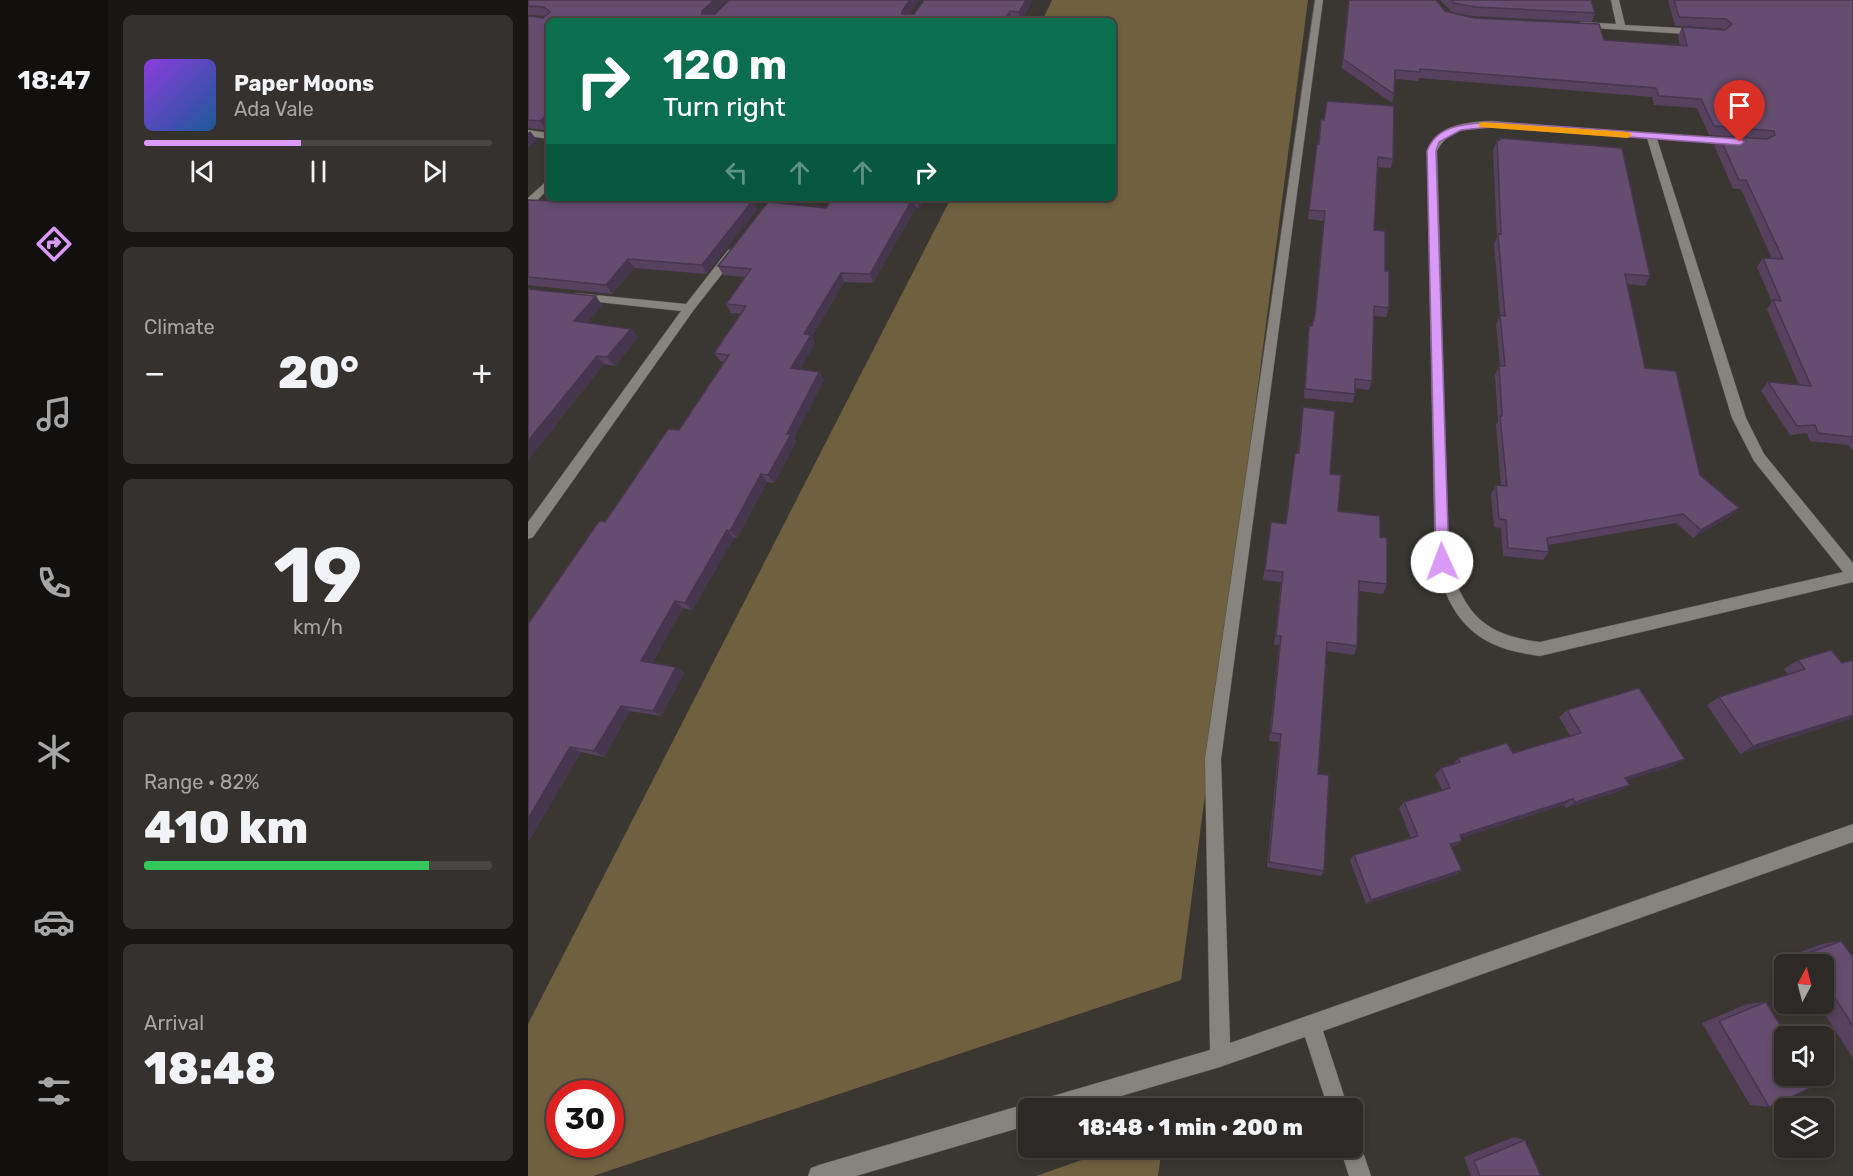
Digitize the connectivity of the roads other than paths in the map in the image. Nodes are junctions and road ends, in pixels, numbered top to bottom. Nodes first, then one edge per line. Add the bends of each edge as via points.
1 (1319, 0) edge
2 (1615, 0) edge
3 (1575, 25) edge
4 (1621, 27) junction
5 (1710, 33) edge
6 (528, 133) edge
7 (546, 135) edge
8 (1650, 137) junction
9 (1751, 143) edge
10 (546, 185) edge
11 (528, 204) edge
12 (739, 244) edge
13 (562, 295) edge
14 (689, 308) junction
15 (535, 514) edge
16 (528, 533) edge
17 (1853, 575) edge
18 (1853, 833) edge
19 (1311, 1026) junction
20 (1220, 1057) junction
21 (1080, 1098) edge
22 (1335, 1098) edge
23 (1018, 1117) edge
24 (1354, 1158) edge
25 (819, 1176) edge
26 (1360, 1176) edge

1 - 20 street via 1213,759
2 - 4 street
3 - 4 street
4 - 5 street
6 - 7 street
8 - 9 street
8 - 17 street via 1744,428 1760,457
8 - 17 street via 1482,125 1459,128 1435,141 1432,151 1442,551 1449,589 1473,625 1489,636 1507,645 1540,649
10 - 11 street
12 - 14 street
13 - 14 street
14 - 15 street
15 - 16 street
18 - 19 street
19 - 20 street
19 - 22 street
20 - 21 street
23 - 25 street
24 - 26 street

